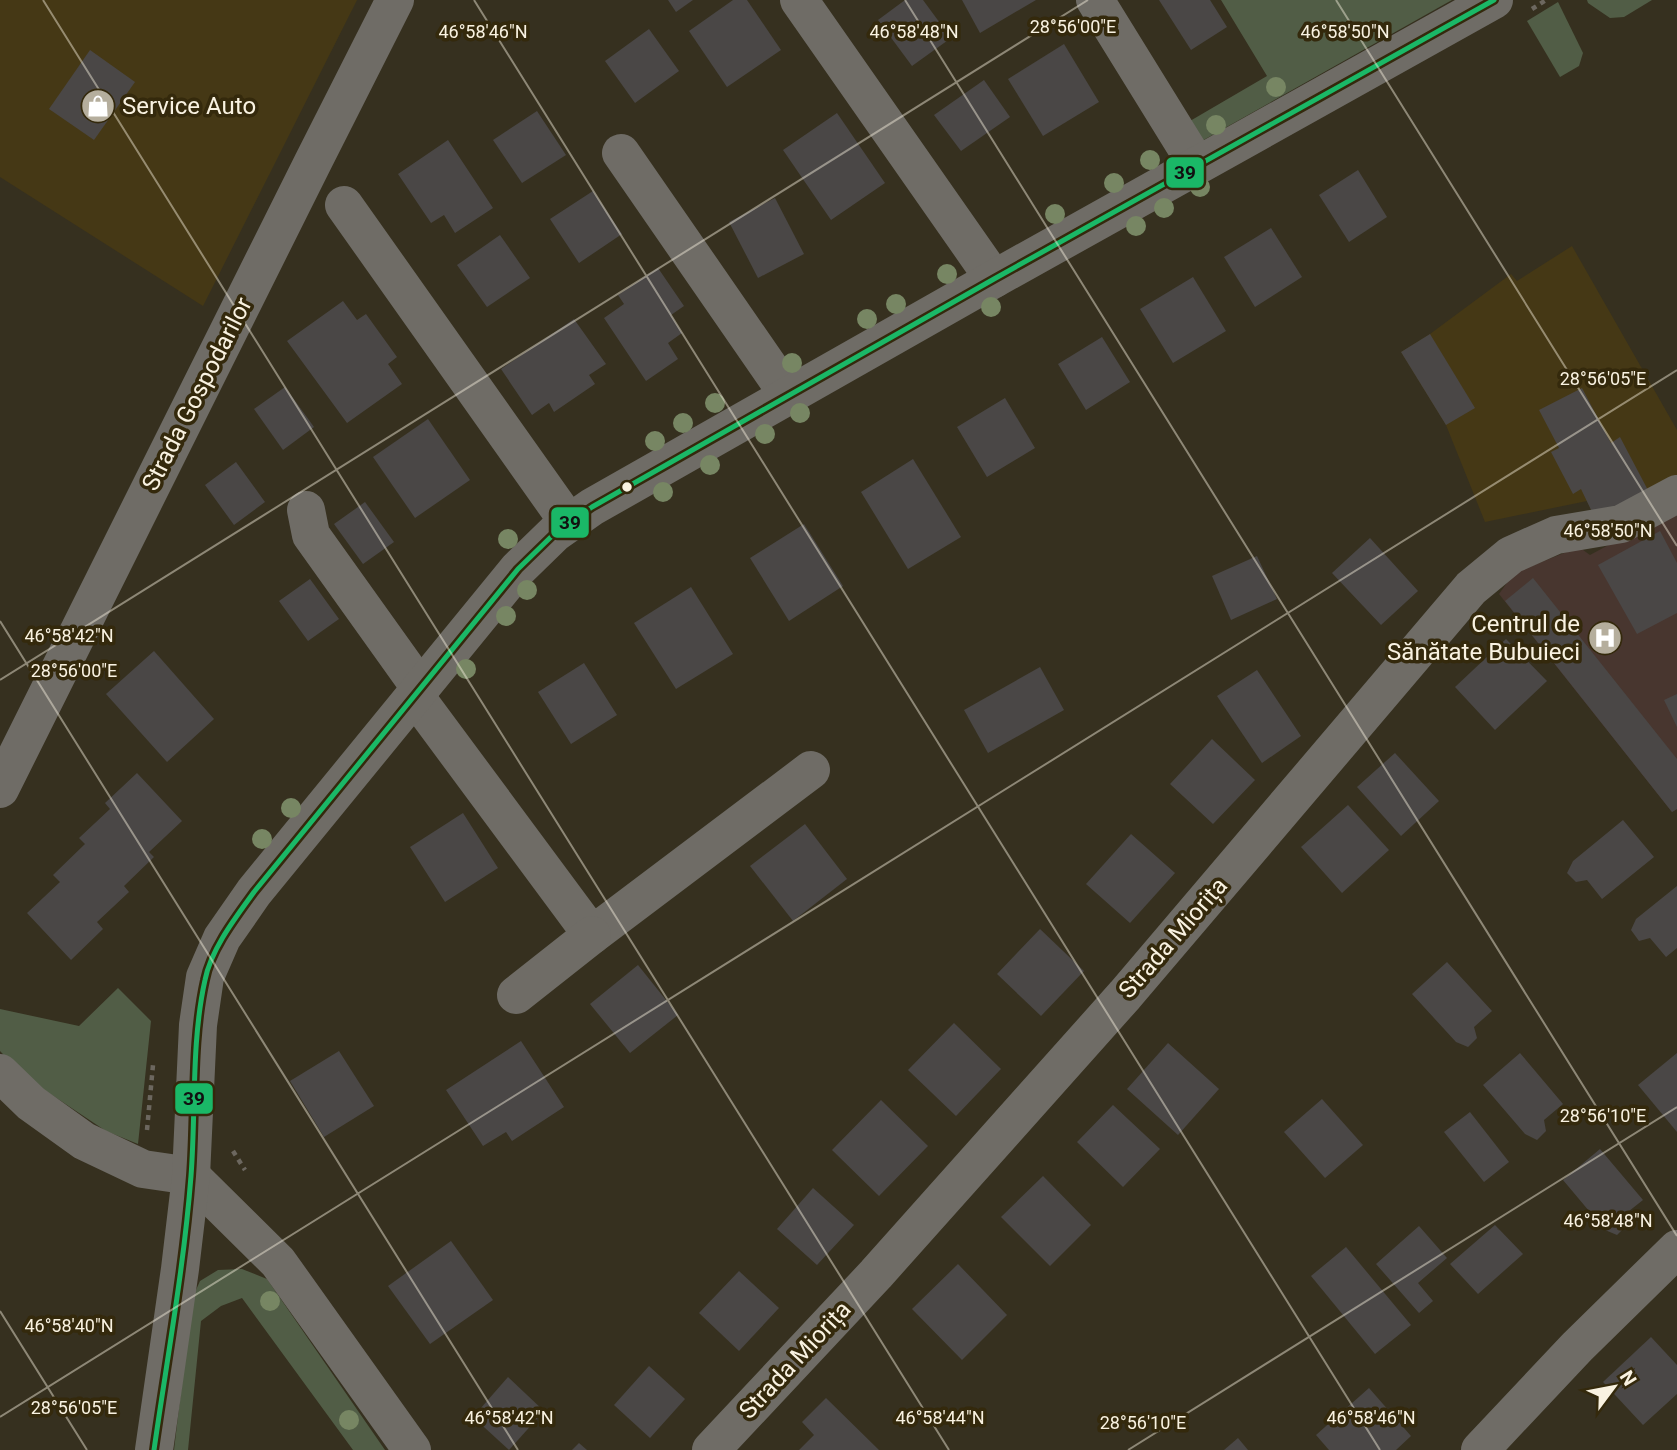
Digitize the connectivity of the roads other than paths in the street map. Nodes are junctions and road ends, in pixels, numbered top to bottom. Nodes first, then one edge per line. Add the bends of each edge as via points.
1 (395, 0) edge
2 (799, 0) edge
3 (1095, 0) edge
4 (1508, 7) edge
5 (621, 153) dead end
6 (1197, 165) junction
7 (344, 205) dead end
8 (995, 279) junction
9 (789, 396) junction
10 (1677, 494) edge
11 (306, 510) dead end
12 (569, 523) junction
13 (418, 693) junction
14 (811, 770) dead end
15 (0, 789) edge
16 (592, 935) junction
17 (516, 995) dead end
18 (0, 1073) edge
19 (191, 1176) junction
20 (1677, 1249) edge
21 (154, 1450) edge
22 (412, 1450) edge
23 (711, 1450) edge
24 (1480, 1450) edge

1 - 15 street, Strada Gospodarilor
2 - 8 street
3 - 6 street
4 - 6 street
5 - 9 street
6 - 8 street
7 - 12 street
8 - 9 street
9 - 12 street
10 - 23 street, Strada Miorița via 1621,524 1556,535 1511,555 1471,588 1125,995
11 - 13 street via 311,535
12 - 13 street via 518,569
13 - 16 street
13 - 19 street via 254,892 222,938 205,977 200,1013
14 - 16 street
16 - 17 street
18 - 19 street via 30,1102 84,1141 143,1169
19 - 21 street
19 - 22 street via 278,1262
20 - 24 street

